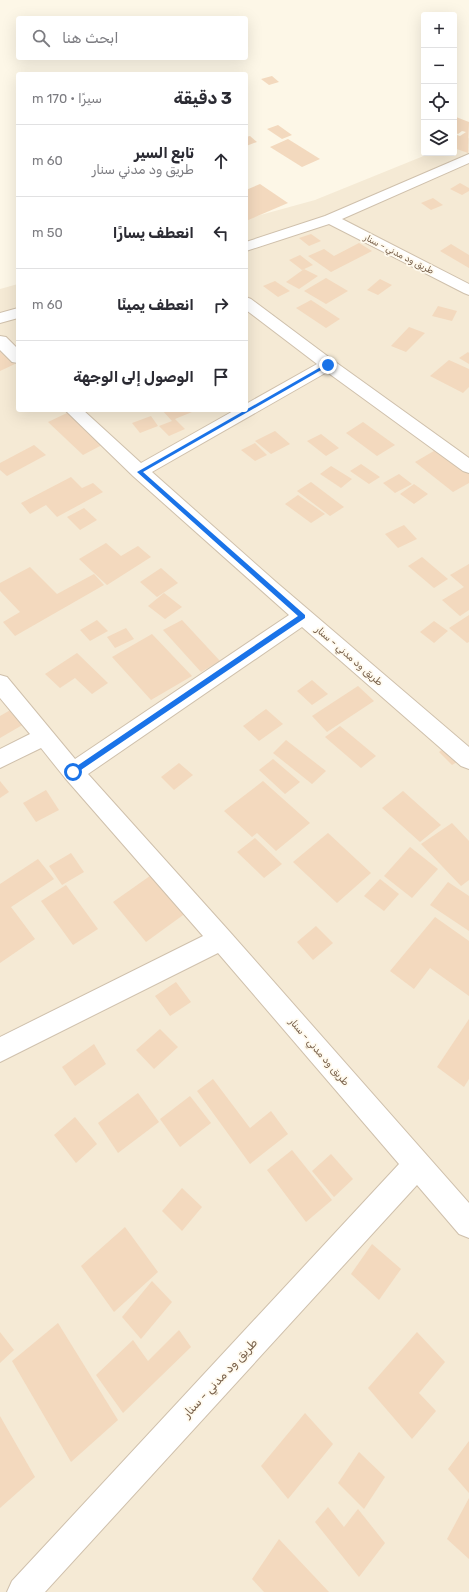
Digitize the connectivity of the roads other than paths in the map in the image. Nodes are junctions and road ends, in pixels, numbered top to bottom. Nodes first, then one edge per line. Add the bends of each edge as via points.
1 (469, 158) edge
2 (330, 219) junction
3 (248, 245) edge
4 (469, 290) edge
5 (248, 304) edge
6 (16, 314) edge
7 (0, 318) edge
8 (0, 341) edge
9 (16, 356) edge
10 (328, 365) junction
11 (248, 410) edge
12 (75, 412) edge
13 (245, 412) edge
14 (469, 467) edge
15 (139, 472) junction
16 (302, 616) junction
17 (0, 683) edge
18 (44, 737) junction
19 (0, 759) edge
20 (469, 760) edge
21 (73, 772) junction
22 (221, 939) junction
23 (0, 1050) edge
24 (417, 1165) junction
25 (469, 1224) edge
26 (23, 1592) edge

1 - 2 street
2 - 3 street
2 - 4 street, طريق ود مدني - سنار
5 - 10 street
6 - 7 street
8 - 9 street
10 - 11 street
10 - 14 street
12 - 15 street, طريق ود مدني - سنار
13 - 15 street
15 - 16 street, طريق ود مدني - سنار
16 - 20 street, طريق ود مدني - سنار
16 - 21 street
17 - 18 street, طريق ود مدني - سنار
18 - 19 street
18 - 21 street, طريق ود مدني - سنار
21 - 22 street, طريق ود مدني - سنار
22 - 23 street
22 - 24 street, طريق ود مدني - سنار
24 - 25 street, طريق ود مدني - سنار
24 - 26 street, طريق ود مدني - سنار

